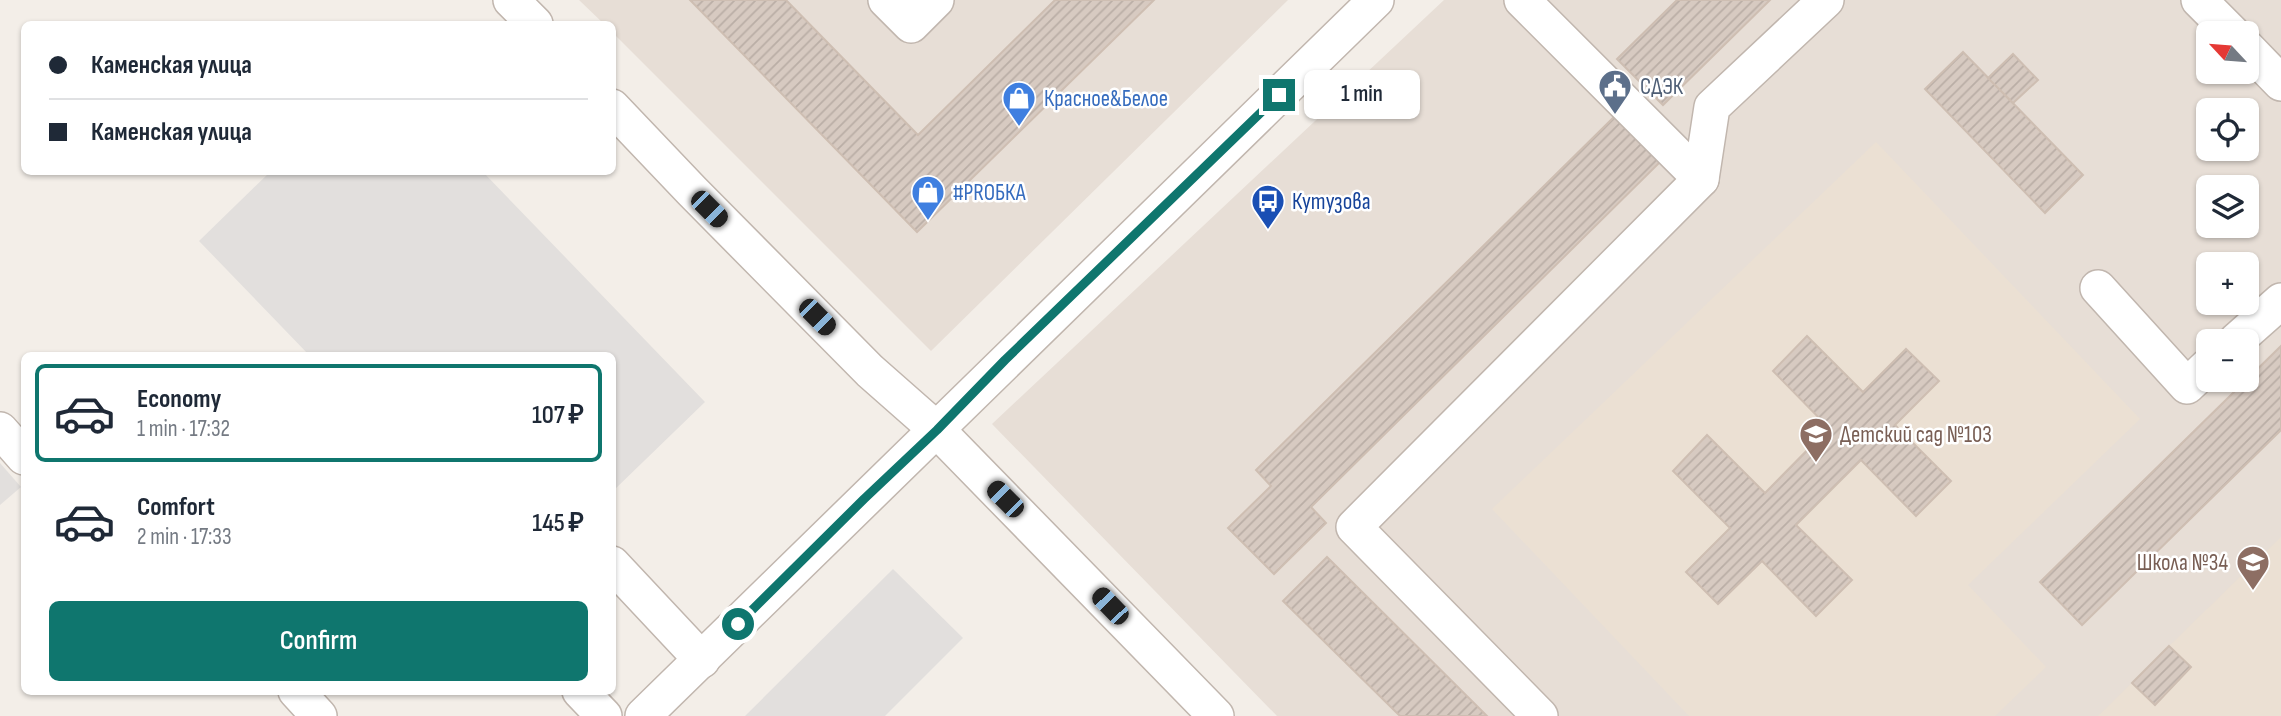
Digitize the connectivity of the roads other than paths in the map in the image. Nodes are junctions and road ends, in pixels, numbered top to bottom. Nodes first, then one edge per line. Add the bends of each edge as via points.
1 (512, 0) edge
2 (886, 0) edge
3 (936, 0) edge
4 (1376, 0) edge
5 (1522, 0) edge
6 (1826, 0) edge
7 (2199, 0) edge
8 (532, 21) edge
9 (2220, 21) edge
10 (2259, 60) edge
11 (2281, 83) edge
12 (616, 111) edge
13 (1701, 179) junction
14 (2098, 288) dead end
15 (2281, 301) edge
16 (2250, 329) edge
17 (2196, 377) edge
18 (0, 430) edge
19 (937, 430) junction
20 (21, 454) edge
21 (616, 568) edge
22 (702, 660) junction
23 (300, 695) edge
24 (584, 695) edge
25 (319, 716) edge
26 (604, 716) edge
27 (643, 716) edge
28 (1216, 716) edge
29 (1540, 716) edge

1 - 8 street
2 - 3 street via 911,24
4 - 19 street
5 - 13 street
6 - 13 street via 1712,107
7 - 9 street
10 - 11 street
12 - 19 street via 870,371
13 - 29 street via 1354,527
14 - 17 street via 2187,386
15 - 16 street
18 - 20 street
19 - 22 street
19 - 28 street
21 - 22 street
22 - 27 street
23 - 25 street
24 - 26 street

